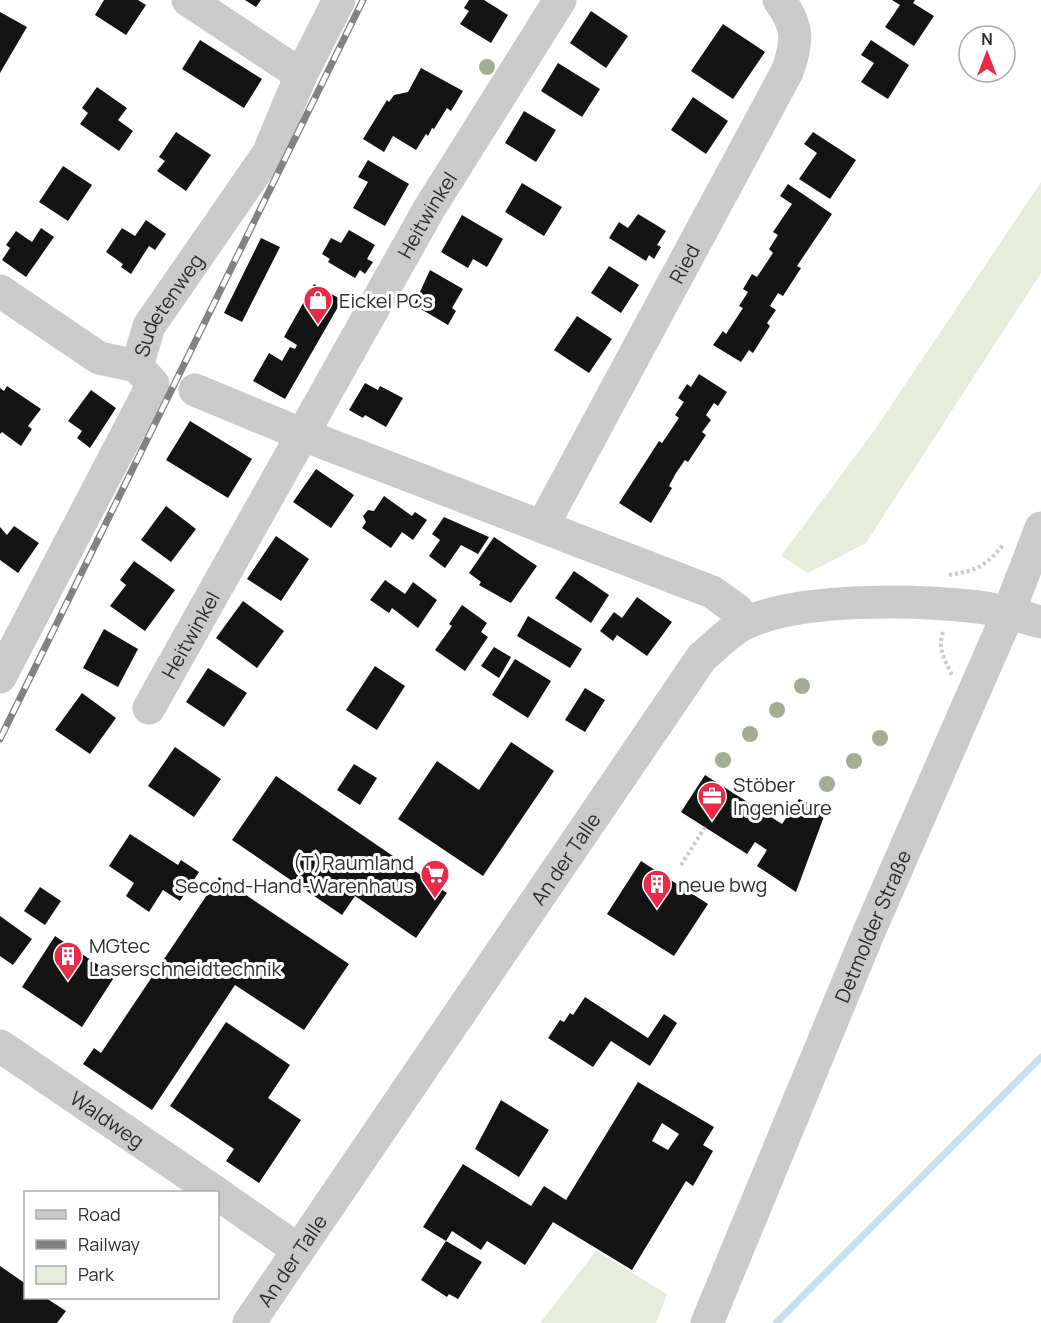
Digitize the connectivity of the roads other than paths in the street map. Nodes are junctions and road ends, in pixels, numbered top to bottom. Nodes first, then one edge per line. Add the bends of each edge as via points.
1 (188, 0) edge
2 (339, 0) edge
3 (560, 0) edge
4 (779, 0) edge
5 (302, 75) junction
6 (0, 291) edge
7 (137, 366) junction
8 (195, 390) dead end
9 (302, 435) junction
10 (543, 525) junction
11 (1041, 528) edge
12 (1008, 614) junction
13 (1041, 622) edge
14 (744, 623) junction
15 (0, 677) edge
16 (149, 708) dead end
17 (0, 1046) edge
18 (213, 1191) edge
19 (219, 1195) edge
20 (298, 1250) junction
21 (249, 1323) edge
22 (707, 1323) edge

1 - 5 street
2 - 5 street, Sudetenweg
3 - 9 street, Heitwinkel via 429,209
4 - 10 street, Ried via 792,17 796,47 787,72
5 - 7 street, Sudetenweg via 268,154 149,326
6 - 7 street via 99,358
7 - 15 street, Sudetenweg via 153,384
8 - 9 street
9 - 10 street
9 - 16 street, Heitwinkel
10 - 14 street via 712,592 737,610
11 - 12 street, Detmolder Straße
12 - 13 street, An der Talle
12 - 14 street, An der Talle via 979,607 901,603 819,607
12 - 22 street, Detmolder Straße via 868,934
14 - 20 street, An der Talle via 702,657
17 - 18 street, Waldweg
19 - 20 street, Waldweg
20 - 21 street, An der Talle

